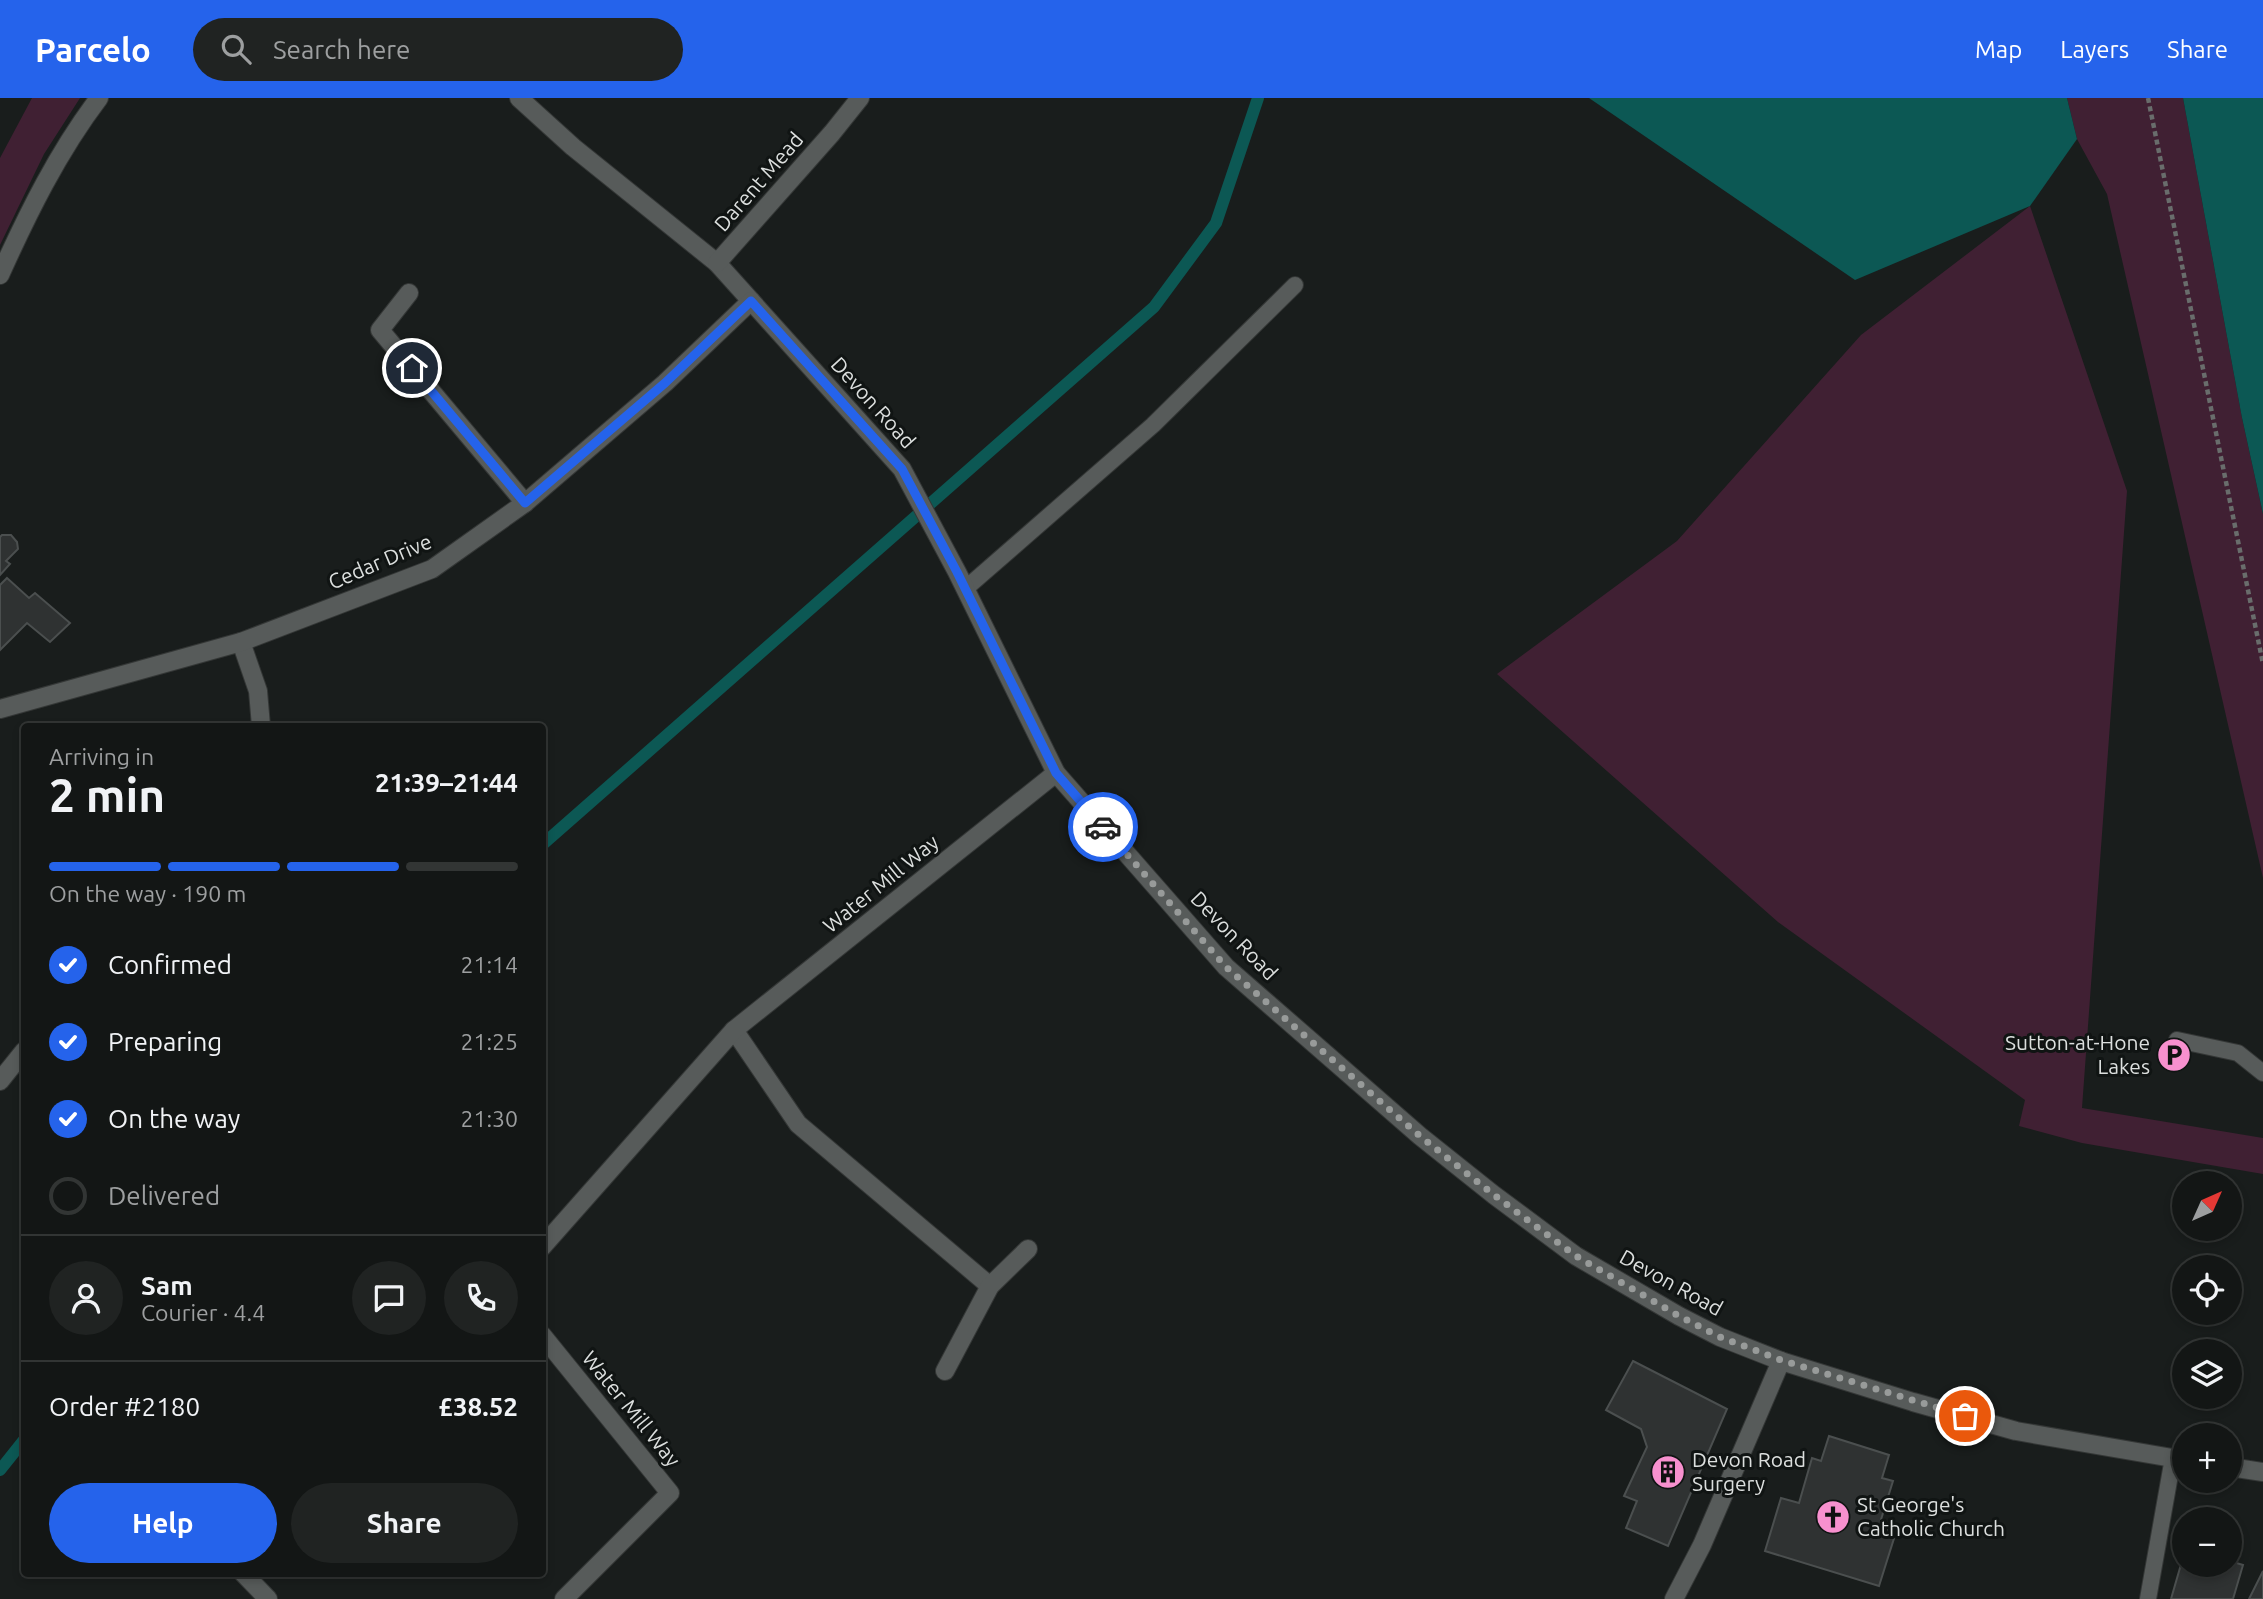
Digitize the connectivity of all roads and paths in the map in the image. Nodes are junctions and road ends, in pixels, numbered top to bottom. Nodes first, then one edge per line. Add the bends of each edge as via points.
1 (99, 98) edge
2 (519, 98) edge
3 (860, 98) edge
4 (2148, 98) edge
5 (718, 263) junction
6 (0, 275) edge
7 (1295, 285) dead end
8 (409, 293) dead end
9 (751, 301) junction
10 (525, 503) junction
11 (965, 589) junction
12 (241, 642) junction
13 (2263, 664) edge
14 (0, 709) edge
15 (261, 723) edge
16 (1056, 773) junction
17 (734, 1030) junction
18 (2177, 1040) dead end
19 (21, 1056) edge
20 (2263, 1073) edge
21 (0, 1081) edge
22 (546, 1242) edge
23 (1028, 1249) dead end
24 (990, 1286) junction
25 (546, 1340) edge
26 (1781, 1360) junction
27 (945, 1371) dead end
28 (2172, 1458) edge
29 (2242, 1469) edge
30 (2263, 1472) edge
31 (2172, 1487) edge
32 (247, 1577) edge
33 (268, 1599) edge
34 (564, 1599) edge
35 (1674, 1599) edge
36 (2148, 1599) edge

1 - 6 street via 48,176
2 - 5 street, Devon Road
3 - 5 street, Darent Mead
4 - 13 path
5 - 9 street, Devon Road
7 - 11 lane via 1153,425
8 - 10 street via 380,330
9 - 10 street, Cedar Drive via 665,383
9 - 11 street, Devon Road via 902,469
10 - 12 street, Cedar Drive via 432,569
11 - 16 street, Devon Road
12 - 14 street, Cedar Drive
12 - 15 street via 258,691
16 - 17 street, Water Mill Way
16 - 26 street, Devon Road via 1226,967 1420,1136 1576,1256 1720,1337
17 - 22 street, Water Mill Way
17 - 24 street via 798,1124
18 - 20 lane via 2238,1053
19 - 21 street
23 - 24 street
24 - 27 street
25 - 34 street, Water Mill Way via 670,1493
26 - 28 street, Devon Road via 2016,1431
26 - 35 street
29 - 30 street
31 - 36 lane
32 - 33 street

